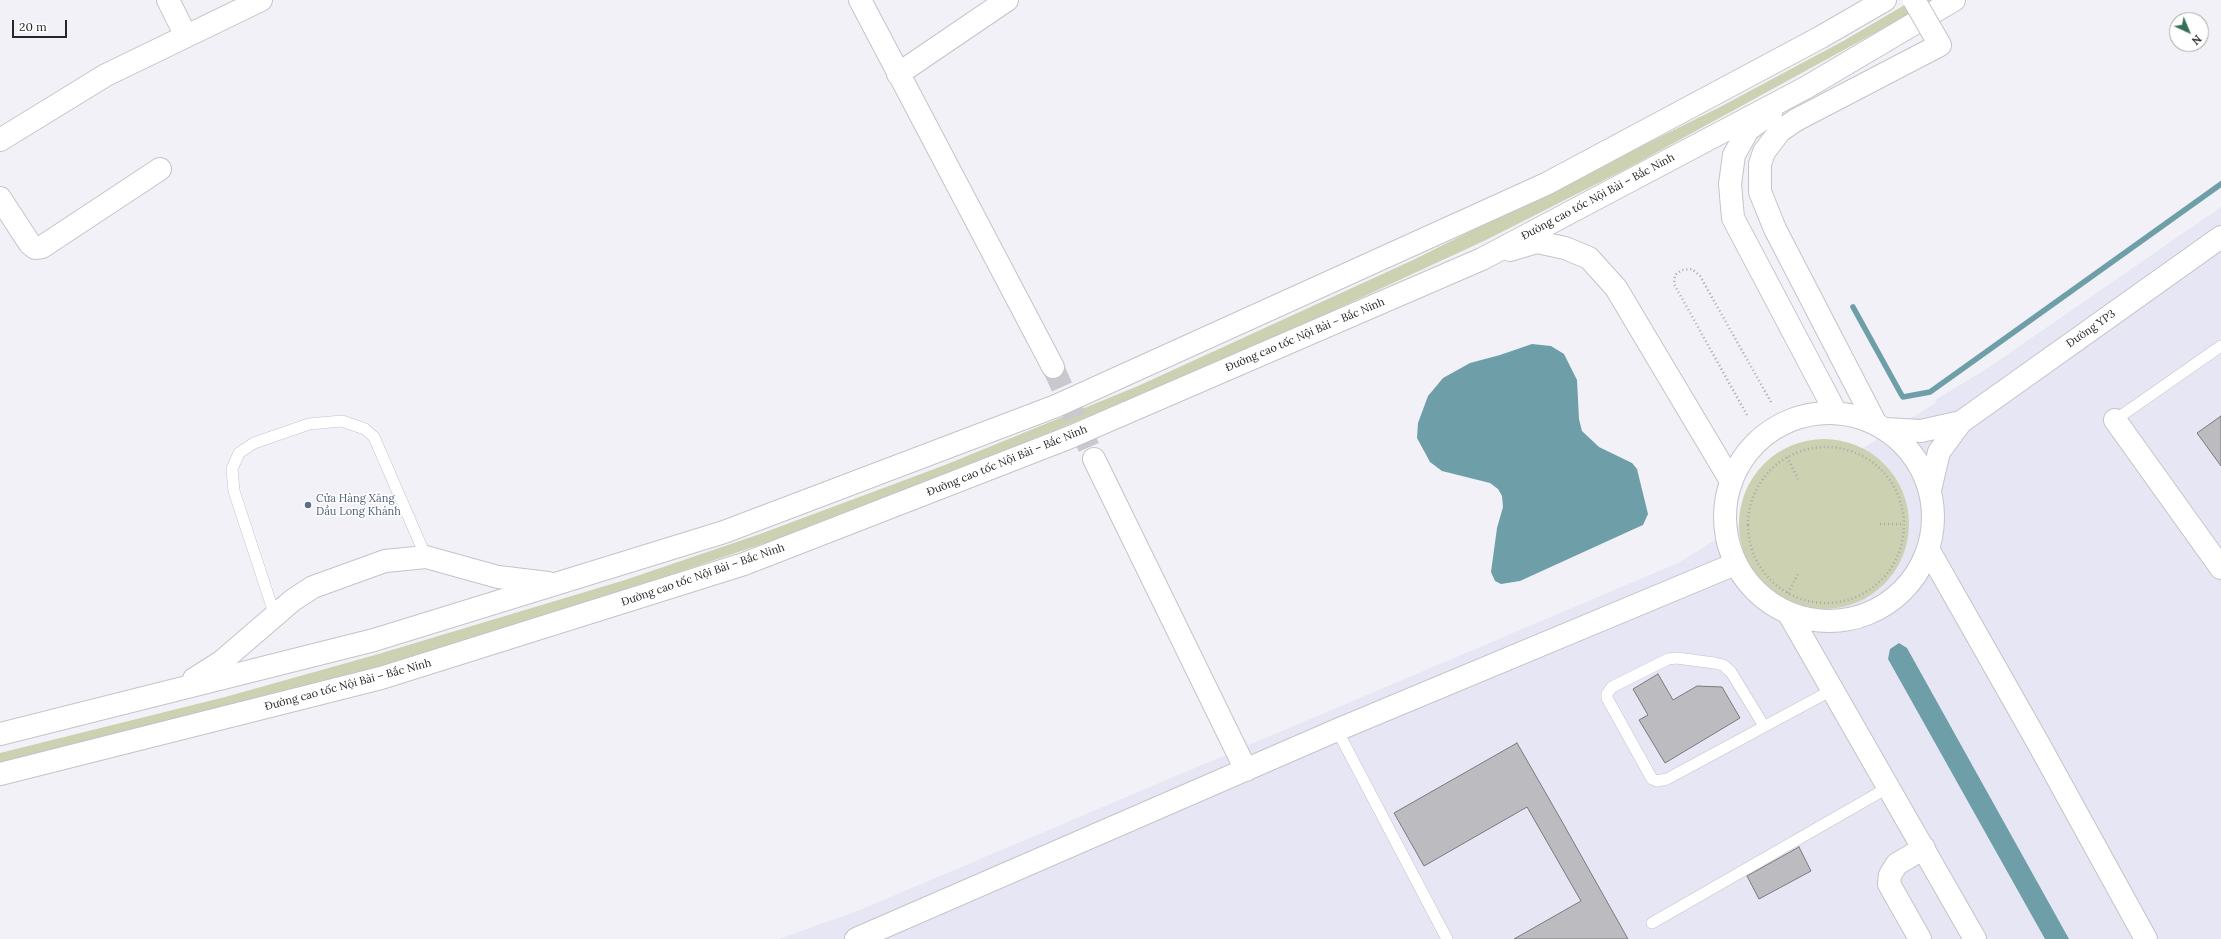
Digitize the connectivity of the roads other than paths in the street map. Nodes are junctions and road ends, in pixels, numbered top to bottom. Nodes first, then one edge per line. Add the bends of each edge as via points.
1 (168, 0) edge
2 (261, 0) edge
3 (860, 0) edge
4 (1007, 0) edge
5 (1885, 0) edge
6 (1914, 0) edge
7 (1954, 0) edge
8 (186, 36) junction
9 (898, 74) junction
10 (1807, 87) junction
11 (0, 140) edge
12 (160, 169) dead end
13 (0, 198) edge
14 (2221, 237) edge
15 (1482, 259) junction
16 (2221, 346) edge
17 (1053, 367) tunnel mouth
18 (1836, 413) junction
19 (2115, 420) joint
20 (1961, 422) junction
21 (1881, 426) junction
22 (1094, 459) tunnel mouth
23 (1731, 481) junction
24 (1930, 490) junction
25 (1928, 549) junction
26 (426, 557) junction
27 (1735, 564) junction
28 (2221, 568) edge
29 (557, 584) junction
30 (1789, 604) junction
31 (275, 616) junction
32 (178, 689) junction
33 (1832, 690) junction
34 (1764, 726) junction
35 (1337, 730) junction
36 (0, 734) edge
37 (1246, 770) junction
38 (0, 774) edge
39 (1889, 787) junction
40 (1924, 848) junction
41 (1652, 923) dead end
42 (856, 939) edge
43 (1447, 939) edge
44 (1920, 939) edge
45 (1974, 939) edge
46 (2146, 939) edge

1 - 8 main road
2 - 8 main road
3 - 9 main road
4 - 9 main road
5 - 29 main road via 1822,38 1546,184 1056,406 724,532
6 - 21 main road, bridge via 1940,45 1796,120 1780,131 1764,152 1760,164 1760,192 1775,230
7 - 10 main road, Đường cao tốc Nội Bài – Bắc Ninh
8 - 11 main road via 106,75
9 - 17 main road
10 - 15 main road, Đường cao tốc Nội Bài – Bắc Ninh
10 - 18 main road via 1748,130 1734,155 1730,184 1732,212 1736,225
12 - 13 main road via 42,247 35,248 30,244
14 - 20 main road, Đường YP3
15 - 23 main road via 1537,242 1565,248 1589,258 1616,288
15 - 38 main road, Đường cao tốc Nội Bài – Bắc Ninh via 1068,438 744,564 381,678
16 - 19 lane
18 - 21 main road via 1854,416
18 - 23 main road via 1801,416 1773,428 1750,448
19 - 28 main road
20 - 21 main road via 1921,431
20 - 24 main road via 1939,452
21 - 24 main road via 1905,445 1913,455
22 - 37 main road
23 - 27 main road via 1725,504 1725,528
24 - 25 main road via 1933,519
25 - 30 main road via 1908,584 1895,597 1872,612 1846,620 1810,620
25 - 46 main road
26 - 29 main road via 498,577
26 - 31 main road via 400,559 359,569 313,587
26 - 31 lane via 374,438 365,429 342,421 308,424 254,443 240,453 232,469 234,491
27 - 30 main road via 1760,596
27 - 35 main road
29 - 32 main road via 374,640
30 - 33 main road
31 - 32 main road via 221,662
32 - 36 main road
33 - 34 lane
33 - 39 main road
34 - 34 lane via 1657,782 1652,779 1607,694 1612,688 1668,659 1714,663 1723,665 1731,672
35 - 37 main road
35 - 43 lane
37 - 42 main road
39 - 40 main road
39 - 41 lane
40 - 44 main road via 1897,864 1890,875 1889,884
40 - 45 main road

